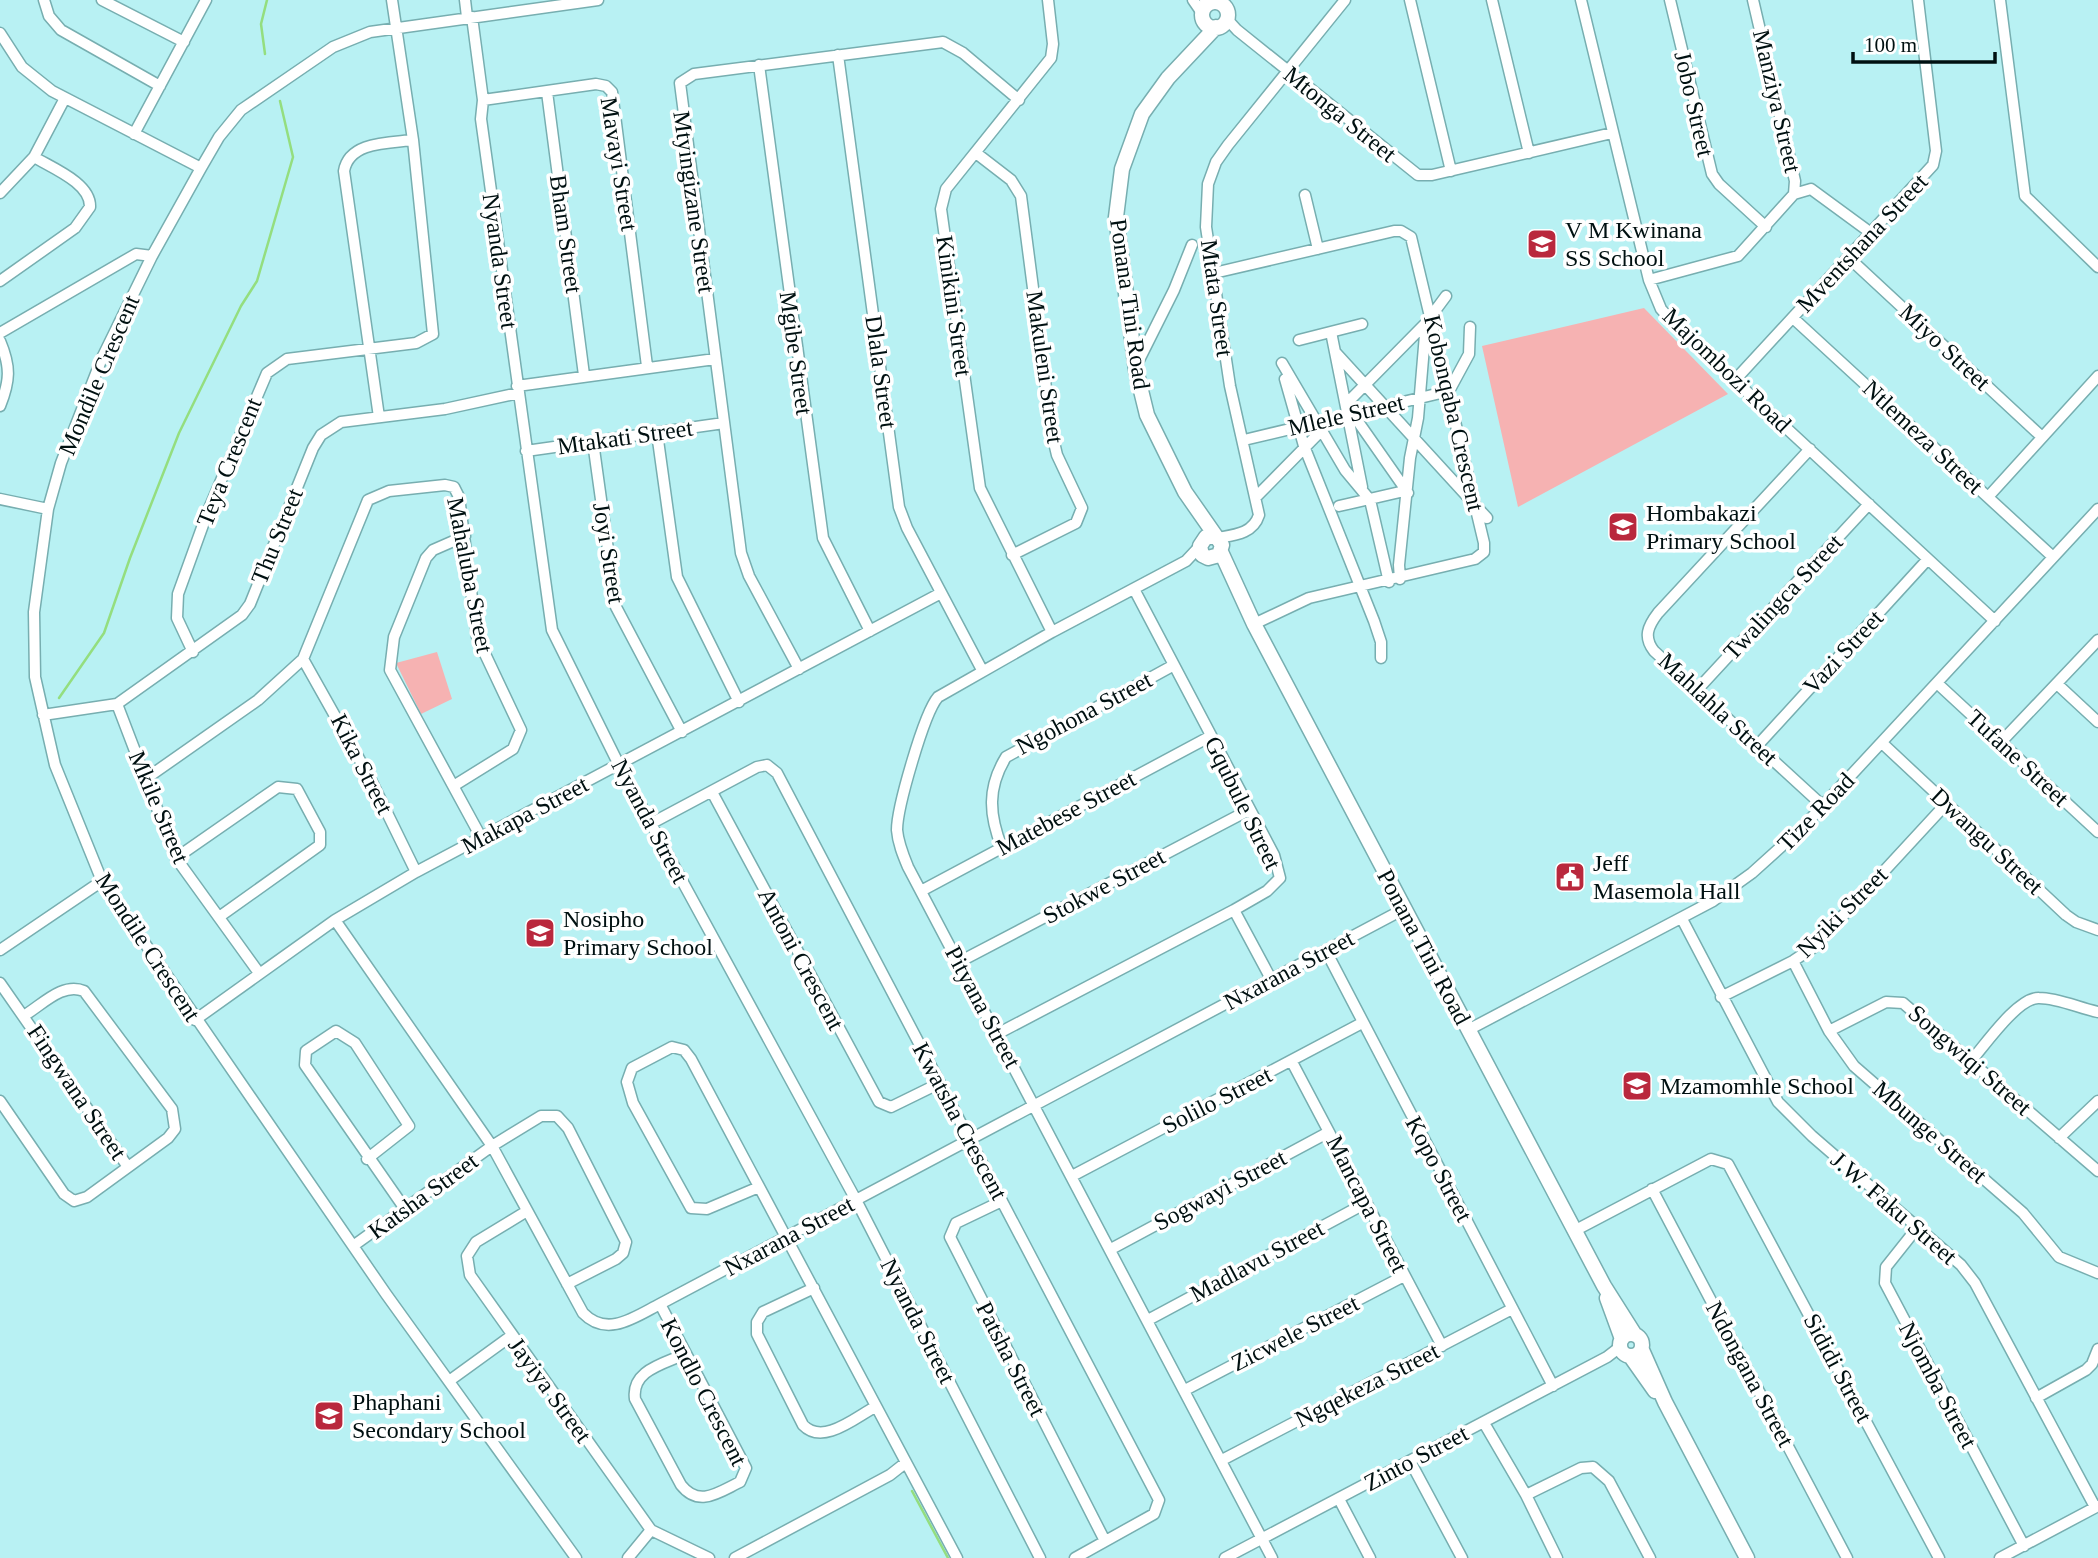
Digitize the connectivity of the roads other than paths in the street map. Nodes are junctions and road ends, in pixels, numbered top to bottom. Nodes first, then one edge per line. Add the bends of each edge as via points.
1 (44, 0) edge
2 (102, 0) edge
3 (206, 0) edge
4 (392, 0) edge
5 (465, 0) edge
6 (598, 0) edge
7 (1048, 0) edge
8 (1193, 0) edge
9 (1345, 0) edge
10 (1410, 0) edge
11 (1492, 0) edge
12 (1581, 0) edge
13 (1670, 0) edge
14 (1753, 0) edge
15 (1918, 0) edge
16 (2000, 0) edge
17 (533, 4) edge
18 (1216, 11) edge
19 (470, 17) junction
20 (396, 27) junction
21 (0, 33) edge
22 (184, 42) junction
23 (838, 55) junction
24 (759, 65) junction
25 (1287, 70) junction
26 (160, 86) junction
27 (547, 92) junction
28 (65, 98) junction
29 (483, 100) junction
30 (1019, 100) junction
31 (1612, 133) junction
32 (134, 134) junction
33 (413, 140) junction
34 (976, 153) junction
35 (1529, 153) junction
36 (34, 157) junction
37 (201, 168) junction
38 (1451, 171) junction
39 (0, 193) edge
40 (1794, 194) junction
41 (1305, 195) dead end
42 (1766, 227) junction
43 (1871, 233) junction
44 (1192, 245) dead end
45 (1318, 248) junction
46 (152, 256) junction
47 (1848, 257) junction
48 (2098, 267) edge
49 (1214, 273) junction
50 (1649, 280) junction
51 (0, 281) edge
52 (1446, 296) dead end
53 (1793, 318) junction
54 (1429, 320) junction
55 (1362, 324) dead end
56 (1470, 327) dead end
57 (1331, 332) junction
58 (0, 333) edge
59 (1299, 340) dead end
60 (0, 341) edge
61 (367, 349) junction
62 (1335, 352) junction
63 (715, 359) junction
64 (1282, 363) dead end
65 (647, 366) junction
66 (1136, 366) junction
67 (584, 375) junction
68 (2098, 376) edge
69 (1285, 380) dead end
70 (1735, 380) junction
71 (1365, 386) junction
72 (518, 389) junction
73 (1449, 391) junction
74 (1419, 398) junction
75 (1383, 406) junction
76 (0, 407) edge
77 (1350, 410) junction
78 (379, 417) junction
79 (724, 423) junction
80 (1319, 426) junction
81 (1297, 427) junction
82 (657, 433) junction
83 (1414, 437) junction
84 (2042, 437) junction
85 (1244, 440) junction
86 (593, 442) junction
87 (1304, 446) junction
88 (1810, 449) junction
89 (526, 451) junction
90 (1405, 492) junction
91 (1367, 496) junction
92 (1987, 496) junction
93 (1256, 497) junction
94 (0, 499) edge
95 (1475, 501) junction
96 (1869, 504) junction
97 (1339, 506) dead end
98 (48, 509) junction
99 (2098, 509) edge
100 (1487, 518) dead end
101 (465, 536) junction
102 (1211, 548) junction
103 (1012, 555) junction
104 (2053, 557) junction
105 (1928, 559) junction
106 (1394, 580) junction
107 (1362, 587) junction
108 (1134, 589) junction
109 (941, 593) junction
110 (1995, 621) junction
111 (1254, 624) junction
112 (870, 631) junction
113 (1052, 632) junction
114 (2098, 640) edge
115 (193, 652) junction
116 (1381, 658) dead end
117 (303, 659) junction
118 (1174, 665) junction
119 (799, 669) junction
120 (982, 670) junction
121 (1938, 684) junction
122 (2057, 684) junction
123 (1697, 691) junction
124 (739, 702) junction
125 (117, 704) junction
126 (43, 715) junction
127 (2098, 722) edge
128 (682, 732) junction
129 (1211, 736) junction
130 (2001, 742) junction
131 (1882, 743) junction
132 (1757, 746) junction
133 (619, 765) junction
134 (144, 780) junction
135 (455, 785) junction
136 (712, 792) junction
137 (1947, 804) junction
138 (1823, 806) junction
139 (1250, 810) junction
140 (652, 823) junction
141 (2098, 832) edge
142 (482, 839) junction
143 (1002, 848) junction
144 (176, 858) junction
145 (416, 872) junction
146 (102, 881) junction
147 (921, 891) junction
148 (1404, 909) junction
149 (1234, 910) junction
150 (219, 917) junction
151 (1682, 919) junction
152 (335, 920) junction
153 (2098, 930) edge
154 (0, 950) edge
155 (1326, 951) junction
156 (1793, 961) junction
157 (959, 962) junction
158 (259, 973) junction
159 (1270, 979) junction
160 (0, 983) edge
161 (1721, 997) junction
162 (2098, 1012) edge
163 (25, 1015) junction
164 (195, 1020) junction
165 (1362, 1023) junction
166 (1468, 1030) junction
167 (1829, 1031) junction
168 (997, 1034) junction
169 (1971, 1060) junction
170 (1292, 1062) junction
171 (940, 1083) junction
172 (0, 1101) edge
173 (2098, 1101) edge
174 (1034, 1104) junction
175 (1329, 1132) junction
176 (2059, 1138) junction
177 (970, 1139) junction
178 (492, 1146) junction
179 (367, 1159) junction
180 (128, 1167) junction
181 (2098, 1171) edge
182 (1072, 1176) junction
183 (760, 1187) junction
184 (1653, 1189) junction
185 (856, 1200) junction
186 (1002, 1201) junction
187 (1366, 1203) junction
188 (405, 1209) junction
189 (527, 1210) junction
190 (1917, 1228) junction
191 (1574, 1231) junction
192 (788, 1236) junction
193 (354, 1246) junction
194 (1111, 1249) junction
195 (2098, 1273) edge
196 (1404, 1276) junction
197 (567, 1284) junction
198 (814, 1288) junction
199 (660, 1304) junction
200 (1512, 1310) junction
201 (1148, 1320) junction
202 (511, 1336) junction
203 (1442, 1346) junction
204 (1629, 1347) junction
205 (2098, 1349) edge
206 (685, 1354) junction
207 (449, 1381) junction
208 (1553, 1386) junction
209 (1185, 1390) junction
210 (2036, 1398) junction
211 (875, 1407) junction
212 (1483, 1423) junction
213 (1222, 1460) junction
214 (1410, 1461) junction
215 (904, 1464) junction
216 (1526, 1495) junction
217 (1339, 1499) junction
218 (2096, 1506) edge
219 (651, 1530) junction
220 (1261, 1539) junction
221 (1105, 1541) junction
222 (2024, 1546) junction
223 (576, 1558) edge
224 (628, 1558) edge
225 (709, 1558) edge
226 (735, 1558) edge
227 (957, 1558) edge
228 (1040, 1558) edge
229 (1075, 1558) edge
230 (1225, 1558) edge
231 (1272, 1558) edge
232 (1370, 1558) edge
233 (1462, 1558) edge
234 (1557, 1558) edge
235 (1650, 1558) edge
236 (1747, 1558) edge
237 (1847, 1558) edge
238 (1939, 1558) edge
239 (2000, 1558) edge

1 - 26 street via 46,11 61,30
2 - 22 street
3 - 22 street
4 - 20 street, Teya Crescent
5 - 19 street, Nyanda Street
6 - 17 street, Mondile Crescent
7 - 30 street, Kinikini Street via 1053,54
8 - 18 street
9 - 25 street, Mtata Street
10 - 38 street
11 - 35 street
12 - 31 street, Majombozi Road
13 - 42 street, Jobo Street via 1712,174
14 - 40 street, Manziya Street via 1795,181
15 - 43 street, Mventshana Street via 1935,159
16 - 48 street via 2022,188 2032,205
17 - 19 street, Mondile Crescent
18 - 25 street, Mtonga Street
18 - 66 street, Ponana Tini Road via 1142,114 1127,151 1117,196 1119,252
19 - 20 street, Mondile Crescent
19 - 29 street, Nyanda Street
20 - 33 street, Teya Crescent
20 - 37 street, Mondile Crescent via 359,35 333,47 241,110
21 - 28 street via 22,67
22 - 26 street
23 - 24 street, Mtyingizane Street
23 - 30 street, Mtyingizane Street via 943,42
23 - 109 street, Dlala Street via 899,507
24 - 63 street, Mtyingizane Street via 694,74 680,83
24 - 112 street, Mgibe Street via 823,538
25 - 38 street, Mtonga Street via 1412,172 1424,176
25 - 49 street, Mtata Street via 1211,172 1206,227
26 - 32 street
27 - 29 street, Mavayi Street
27 - 65 street, Mavayi Street via 596,85 612,92
27 - 67 street, Bham Street
28 - 32 street
28 - 36 street
29 - 72 street, Nyanda Street via 481,119
30 - 34 street, Kinikini Street
31 - 35 street, Mtonga Street
31 - 50 street, Majombozi Road
32 - 37 street
33 - 61 street via 364,148 352,154 345,165
33 - 61 street, Teya Crescent via 433,334 422,342
34 - 103 street, Kinikini Street via 942,197 942,218 976,475
34 - 103 street, Makuleni Street via 1011,180 1021,196 1052,434 1082,508 1076,523
35 - 38 street, Mtonga Street
36 - 39 street
36 - 51 street via 83,188 90,207 75,228
37 - 46 street, Mondile Crescent
40 - 42 street, Manziya Street
40 - 43 street via 1811,189
41 - 45 street
42 - 50 street, Manziya Street via 1734,259
43 - 47 street, Mventshana Street
44 - 66 street
45 - 49 street, Kobonqaba Crescent
45 - 54 street, Kobonqaba Crescent via 1394,231 1406,233 1416,247
46 - 58 street via 132,256
46 - 98 street, Mondile Crescent via 102,358
47 - 53 street, Mventshana Street
47 - 84 street, Miyo Street
49 - 85 street, Mtata Street via 1225,357
50 - 70 street, Majombozi Road via 1668,318
52 - 54 street
53 - 70 street, Mventshana Street
53 - 92 street, Ntlemeza Street
54 - 71 street
54 - 73 street, Kobonqaba Crescent
54 - 74 street
55 - 57 street
56 - 73 street via 1469,354
57 - 59 street
57 - 62 street
60 - 76 street via 10,369
61 - 78 street
61 - 115 street, Teya Crescent via 288,359 263,379 178,594 176,612
62 - 71 street
62 - 77 street
63 - 65 street, Thu Street
63 - 79 street, Mtyingizane Street
64 - 80 street
65 - 67 street, Thu Street
66 - 102 street, Ponana Tini Road via 1147,415
67 - 72 street, Thu Street
68 - 84 street
69 - 81 street
70 - 88 street, Majombozi Road
71 - 75 street
71 - 77 street
72 - 78 street, Thu Street via 445,409
72 - 89 street, Nyanda Street
73 - 74 street, Mlele Street
73 - 95 street, Kobonqaba Crescent
74 - 75 street, Mlele Street
74 - 83 street
75 - 77 street, Mlele Street
75 - 83 street
77 - 80 street, Mlele Street
77 - 90 street
77 - 91 street via 1354,458
78 - 115 street, Thu Street via 341,422 321,435 250,604 238,620
79 - 82 street, Mtakati Street
79 - 119 street, Mtyingizane Street via 743,559
80 - 81 street, Mlele Street
80 - 87 street
80 - 91 street
81 - 85 street, Mlele Street
81 - 87 street
82 - 86 street, Mtakati Street
82 - 124 street via 677,577
83 - 90 street
83 - 95 street
84 - 92 street
85 - 93 street, Mtata Street
86 - 89 street, Mtakati Street
86 - 128 street, Joyi Street via 616,607
87 - 93 street
87 - 107 street
88 - 96 street, Majombozi Road
88 - 123 street, Mahlahla Street via 1650,623 1647,638 1651,648
89 - 133 street, Nyanda Street via 549,621
90 - 91 street
90 - 106 street
91 - 97 street
91 - 106 street
92 - 104 street, Ntlemeza Street
93 - 102 street, Mtata Street via 1256,523
94 - 98 street
95 - 100 street
95 - 106 street, Kobonqaba Crescent via 1484,542 1482,554 1471,561
96 - 105 street, Majombozi Road
96 - 123 street, Twalingca Street
98 - 126 street, Mondile Crescent via 34,612 36,677
99 - 104 street, Tize Road
101 - 117 street, Mahaluba Street via 454,487 417,487 375,495 363,511
101 - 135 street, Mahaluba Street via 477,637 521,730 513,749
101 - 135 street via 433,550 426,558 394,637 390,664 396,684
102 - 108 street, Pityana Street
102 - 111 street, Ponana Tini Road
103 - 113 street, Kinikini Street
104 - 110 street, Tize Road
105 - 110 street, Majombozi Road
105 - 132 street, Vazi Street
106 - 107 street, Kobonqaba Crescent
107 - 111 street, Kobonqaba Crescent via 1298,601
107 - 116 street via 1381,642
108 - 113 street, Pityana Street
108 - 118 street, Gqubule Street
109 - 112 street, Makapa Street
109 - 120 street, Dlala Street
110 - 121 street, Tize Road
111 - 148 street, Ponana Tini Road
112 - 119 street, Makapa Street
113 - 120 street, Pityana Street
114 - 122 street
115 - 125 street, Thu Street
117 - 134 street, Mahaluba Street via 258,701
117 - 145 street, Kika Street
118 - 129 street, Gqubule Street
118 - 143 street, Ngohona Street via 1006,757 990,808
119 - 124 street, Makapa Street
120 - 147 street, Pityana Street via 938,697 922,727 897,828 902,854
121 - 130 street, Tufane Street
121 - 131 street, Tize Road
122 - 127 street
122 - 130 street
123 - 132 street, Mahlahla Street
124 - 128 street, Makapa Street
125 - 126 street, Thu Street
125 - 134 street, Mkile Street
126 - 146 street, Mondile Crescent via 55,765
128 - 133 street, Makapa Street
129 - 139 street, Gqubule Street
129 - 143 street, Matebese Street
130 - 141 street, Tufane Street
131 - 137 street, Dwangu Street
131 - 138 street, Tize Road
132 - 138 street, Mahlahla Street
133 - 140 street, Nyanda Street
133 - 142 street, Makapa Street
134 - 144 street, Mkile Street
135 - 142 street
136 - 140 street, Kwatsha Crescent
136 - 171 street, Antoni Crescent via 874,1095 887,1107
136 - 171 street, Kwatsha Crescent via 757,767 767,765 777,773
137 - 153 street, Dwangu Street via 2066,915
137 - 156 street, Nyiki Street via 1820,941
138 - 151 street, Tize Road via 1752,873
139 - 149 street, Gqubule Street via 1281,874 1276,885
139 - 157 street, Stokwe Street
140 - 185 street, Nyanda Street
142 - 145 street, Makapa Street
143 - 147 street, Matebese Street
144 - 150 street, Mkile Street
144 - 150 street via 278,787 297,789 320,832 320,845
145 - 152 street, Makapa Street
146 - 154 street
146 - 164 street, Mondile Crescent
147 - 157 street, Pityana Street
148 - 155 street, Nxarana Street
148 - 166 street, Ponana Tini Road
149 - 159 street
149 - 168 street, Gqubule Street
150 - 158 street, Mkile Street
151 - 161 street, J.W. Faku Street
151 - 166 street, Tize Road
152 - 158 street, Makapa Street
152 - 178 street, Nxarana Street
155 - 159 street, Nxarana Street
155 - 165 street, Kopo Street
156 - 161 street, Nyiki Street
156 - 167 street, Mbunge Street
157 - 168 street, Pityana Street
158 - 164 street, Makapa Street
159 - 174 street, Nxarana Street
160 - 163 street, Fingwana Street
161 - 190 street, J.W. Faku Street via 1785,1111
162 - 169 street via 2030,998
163 - 180 street, Fingwana Street
163 - 180 street via 63,990 83,992 172,1109 176,1120 173,1133
164 - 193 street, Mondile Crescent
165 - 170 street, Solilo Street
165 - 200 street, Kopo Street
166 - 191 street, Ponana Tini Road
167 - 169 street, Songwiqi Street via 1878,1005 1898,1001
167 - 195 street, Mbunge Street via 1854,1066 2022,1213 2059,1257
168 - 174 street, Pityana Street
169 - 176 street, Songwiqi Street
170 - 175 street, Mancapa Street
170 - 182 street, Solilo Street
171 - 177 street, Kwatsha Crescent
172 - 180 street via 70,1199 82,1200
173 - 176 street
174 - 177 street, Nxarana Street
174 - 182 street, Pityana Street
175 - 187 street, Mancapa Street
175 - 194 street, Sogwayi Street
176 - 181 street, Songwiqi Street
177 - 185 street, Nxarana Street
177 - 186 street, Kwatsha Crescent
178 - 188 street, Katsha Street
178 - 189 street, Nxarana Street
178 - 197 street, Katsha Street via 547,1114 561,1118 568,1128 626,1246 615,1259
179 - 179 street via 409,1126 355,1043 336,1031 306,1051 305,1065
179 - 188 street
182 - 194 street, Pityana Street
183 - 183 street via 684,1050 666,1049 632,1068 627,1082 632,1103 691,1208 707,1209
183 - 192 street
184 - 191 street
184 - 237 street, Ndongana Street
184 - 238 street, Sididi Street via 1711,1159 1723,1160 1738,1177
185 - 192 street, Nxarana Street
185 - 228 street, Nyanda Street
186 - 221 street, Patsha Street via 956,1223 950,1237
186 - 221 street, Kwatsha Crescent via 1159,1500 1154,1514
187 - 196 street, Mancapa Street
187 - 201 street, Madlavu Street
188 - 193 street, Katsha Street
189 - 197 street, Nxarana Street
189 - 202 street, Jayiya Street via 476,1242 466,1260 470,1276
190 - 210 street, J.W. Faku Street via 1975,1283
190 - 222 street, Njomba Street via 1886,1267 1885,1283
191 - 204 street, Ponana Tini Road via 1604,1286
192 - 198 street
192 - 199 street, Nxarana Street
193 - 207 street, Mondile Crescent
194 - 201 street, Pityana Street
196 - 203 street, Mancapa Street
196 - 209 street, Zicwele Street
197 - 199 street, Nxarana Street via 583,1313 605,1325 619,1324
198 - 211 street
198 - 211 street via 763,1312 757,1327 803,1425 814,1432 831,1431
199 - 206 street, Kondlo Crescent
200 - 203 street, Ngqekeza Street
200 - 208 street, Kopo Street
201 - 209 street, Pityana Street
202 - 207 street
202 - 219 street, Jayiya Street
203 - 213 street, Ngqekeza Street
204 - 208 street, Zinto Street
204 - 236 street, Ponana Tini Road via 1665,1402
205 - 210 street via 2086,1370
206 - 206 street, Kondlo Crescent via 747,1472 740,1482 704,1498 686,1492 635,1399 634,1385 641,1376
207 - 223 street, Mondile Crescent
208 - 212 street, Zinto Street
209 - 213 street, Pityana Street
210 - 218 street, J.W. Faku Street
211 - 215 street
212 - 214 street, Zinto Street
212 - 216 street
213 - 220 street, Pityana Street
214 - 217 street, Zinto Street
214 - 233 street
215 - 226 street
215 - 227 street
216 - 234 street
216 - 235 street via 1581,1468 1593,1467 1609,1481
217 - 220 street, Zinto Street
217 - 232 street
218 - 222 street
219 - 224 street
219 - 225 street, Jayiya Street
220 - 230 street, Zinto Street
220 - 231 street, Pityana Street
221 - 229 street, Kwatsha Crescent
222 - 239 street

